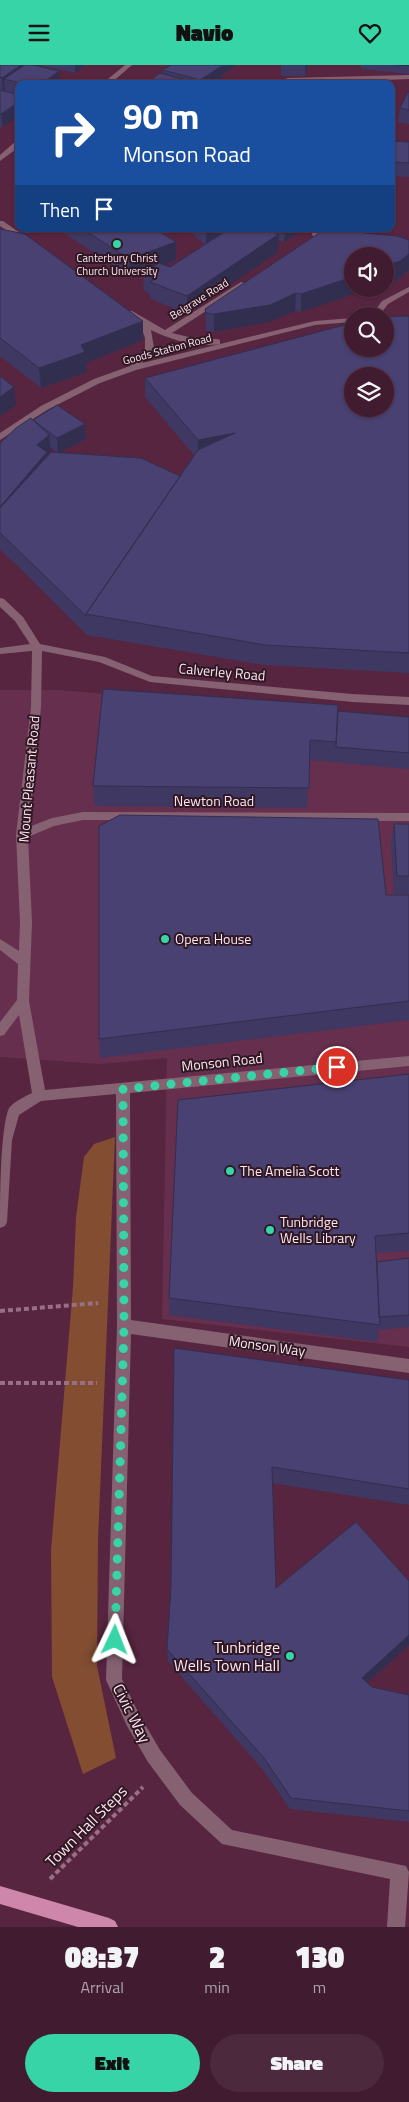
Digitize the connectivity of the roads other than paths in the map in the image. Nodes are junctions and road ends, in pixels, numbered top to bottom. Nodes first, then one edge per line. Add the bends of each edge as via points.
1 (129, 65) edge
2 (409, 77) edge
3 (110, 80) edge
4 (287, 80) edge
5 (15, 146) edge
6 (0, 159) edge
7 (0, 223) edge
8 (316, 233) edge
9 (326, 238) edge
10 (309, 243) edge
11 (35, 246) edge
12 (250, 280) edge
13 (409, 289) edge
14 (379, 307) edge
15 (124, 309) edge
16 (344, 320) edge
17 (144, 323) junction
18 (166, 333) junction
19 (237, 341) junction
20 (133, 368) junction
21 (0, 437) edge
22 (0, 601) edge
23 (37, 647) junction
24 (0, 651) edge
25 (409, 701) edge
26 (409, 817) edge
27 (22, 835) junction
28 (0, 944) edge
29 (25, 962) junction
30 (23, 1001) junction
31 (0, 1031) edge
32 (409, 1061) edge
33 (123, 1089) junction
34 (39, 1097) junction
35 (3, 1137) edge
36 (2, 1167) edge
37 (0, 1222) edge
38 (124, 1326) junction
39 (409, 1366) edge
40 (0, 1895) edge
41 (109, 1927) edge
42 (396, 1927) edge

1 - 3 street
2 - 4 street
5 - 6 street
7 - 11 street
8 - 9 street
8 - 10 street
12 - 18 street, Belgrave Road
13 - 14 street
15 - 17 street
16 - 19 street, Goods Station Road via 315,323
17 - 18 street
17 - 20 street via 151,341 150,349
18 - 19 street via 200,343
19 - 20 street, Goods Station Road
20 - 21 street, Goods Station Road via 96,381 44,408
22 - 23 street via 19,619
23 - 24 street, Calverley Road
23 - 25 street, Calverley Road via 102,659 150,679 343,698
23 - 27 street, Mount Pleasant Road via 36,707
26 - 27 street, Newton Road via 83,816 40,825
27 - 29 street, Mount Pleasant Road
28 - 29 street
29 - 30 street, Mount Pleasant Road
30 - 31 street
30 - 34 street, Mount Pleasant Road
32 - 33 street, Monson Road
33 - 34 street, Monson Road
33 - 38 street, Civic Way
34 - 35 street via 14,1112
35 - 36 street
36 - 37 street
38 - 39 street, Monson Way
38 - 42 street, Civic Way via 114,1680 133,1720 186,1799 228,1838 400,1872
40 - 41 main road

